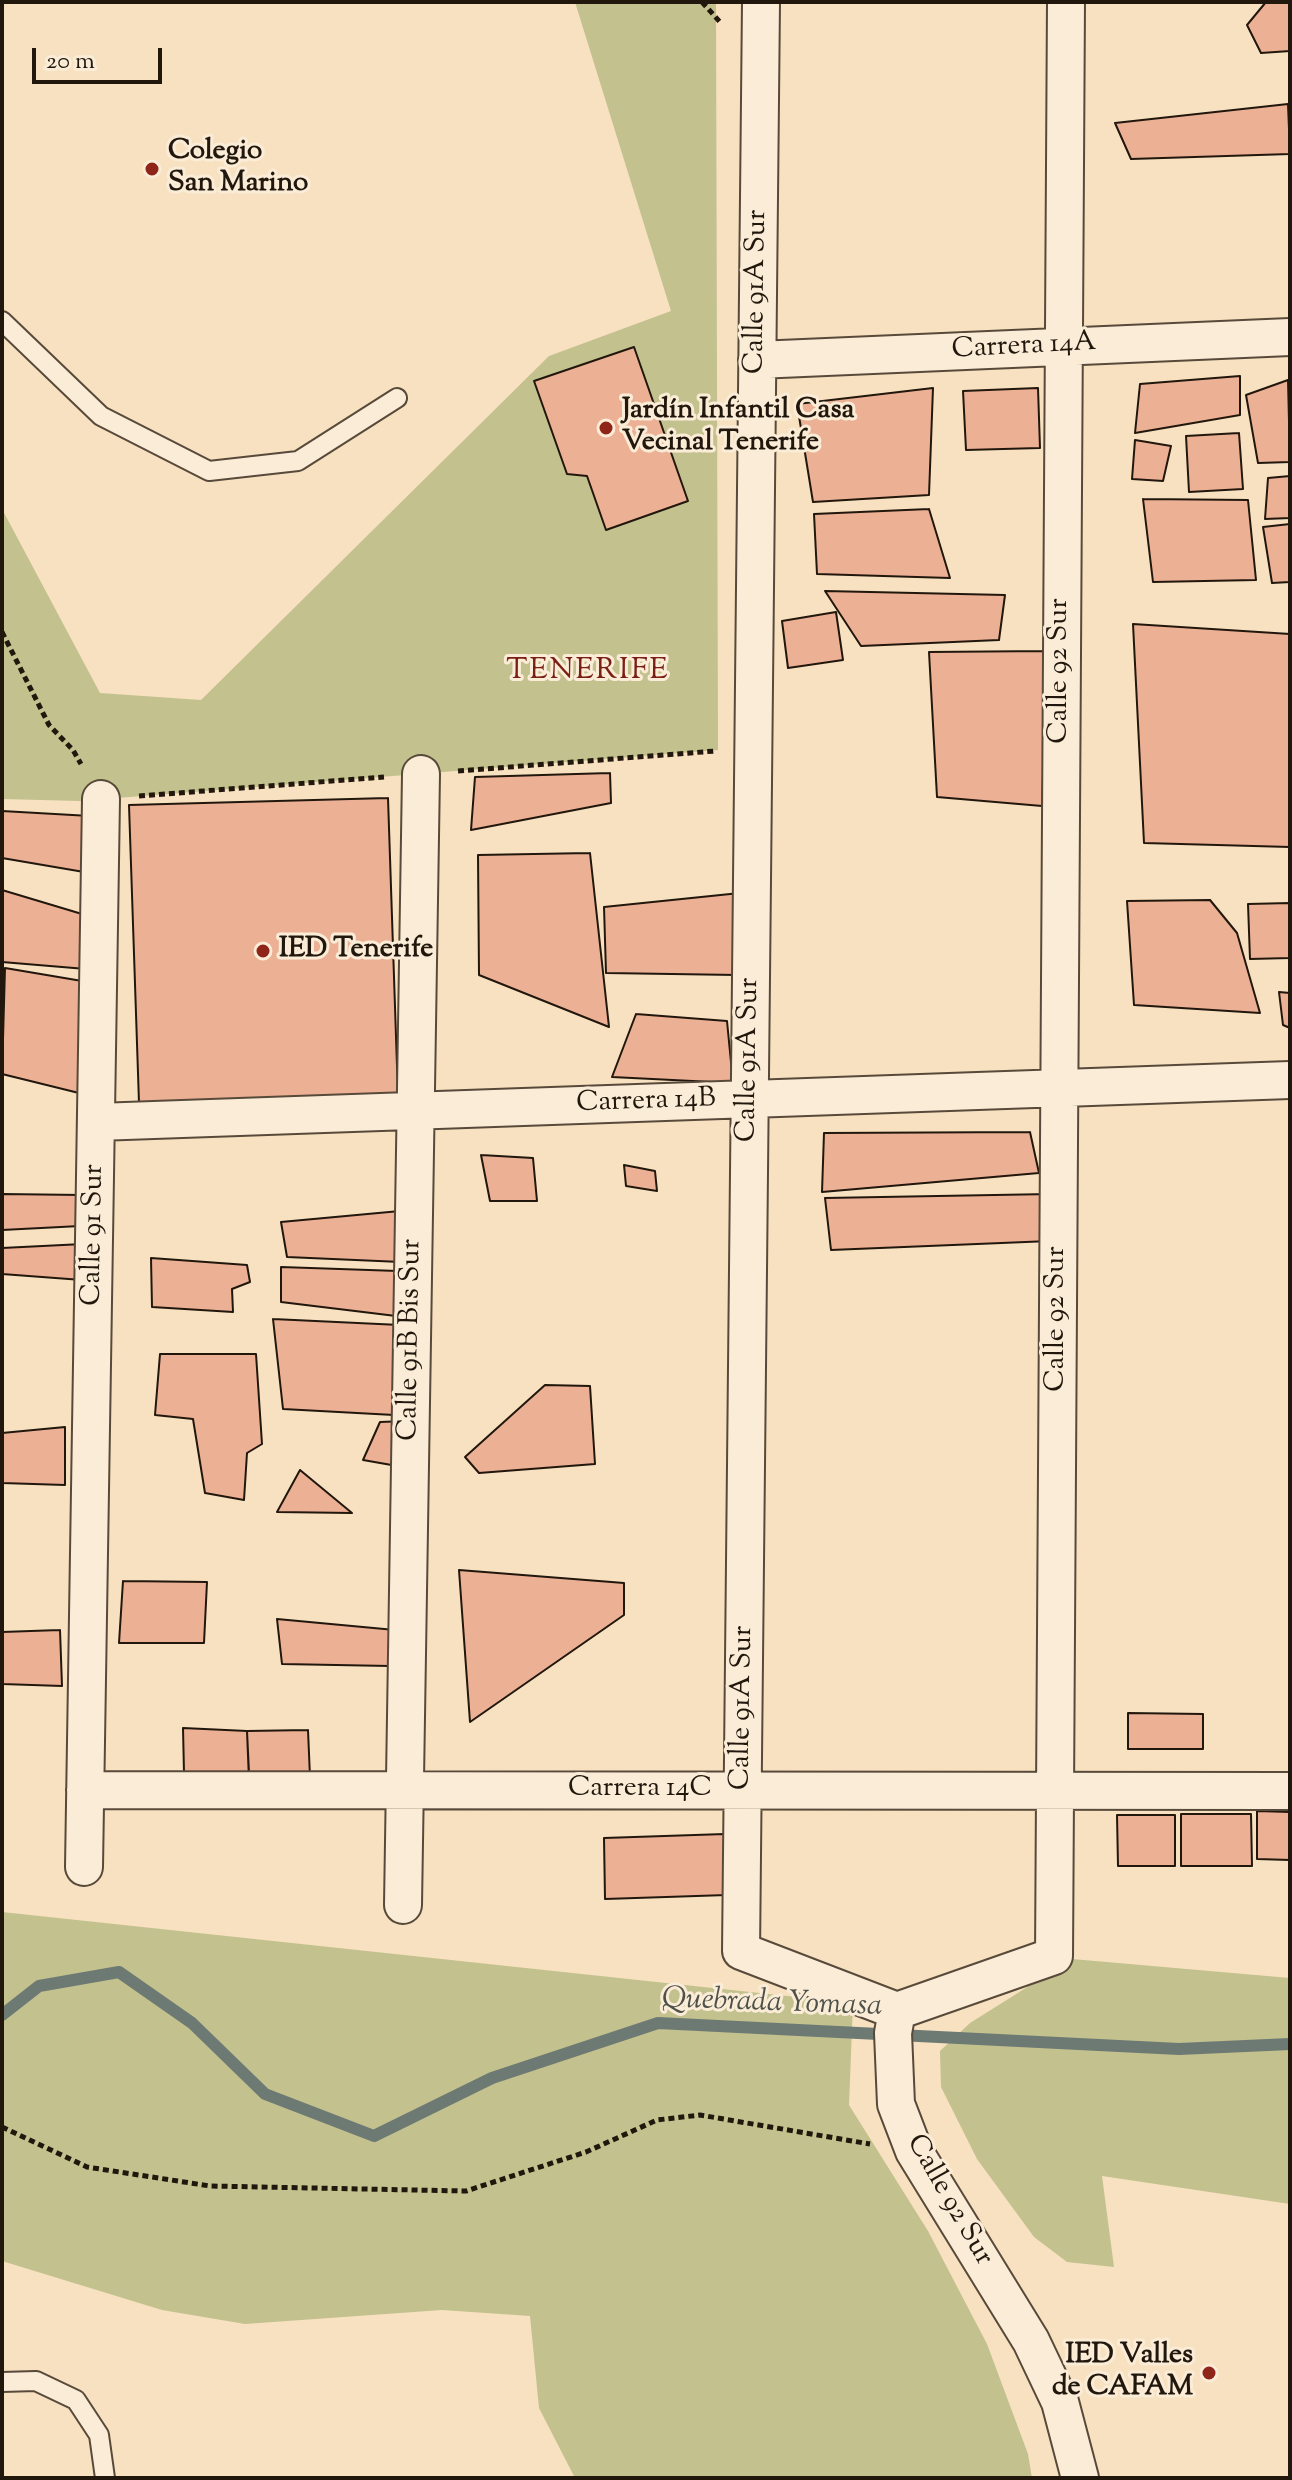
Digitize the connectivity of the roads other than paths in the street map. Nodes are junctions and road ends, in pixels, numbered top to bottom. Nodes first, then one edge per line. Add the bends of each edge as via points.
1 (761, 2) edge
2 (1066, 2) edge
3 (2, 321) edge
4 (1290, 337) edge
5 (1063, 346) junction
6 (757, 360) junction
7 (397, 398) dead end
8 (421, 774) dead end
9 (101, 799) road end
10 (1290, 1080) edge
11 (1059, 1088) junction
12 (750, 1099) junction
13 (416, 1111) junction
14 (97, 1122) junction
15 (85, 1790) junction
16 (406, 1790) junction
17 (743, 1790) junction
18 (1055, 1790) junction
19 (1290, 1791) edge
20 (84, 1867) dead end
21 (403, 1905) dead end
22 (895, 2022) junction
23 (2, 2382) edge
24 (105, 2478) edge
25 (1080, 2478) edge

1 - 6 street, Calle 91A Sur
2 - 5 street, Calle 92 Sur
3 - 7 lane via 101,416 209,471 298,461
4 - 5 street, Carrera 14A
5 - 6 street, Carrera 14A
5 - 11 street, Calle 92 Sur
6 - 12 street, Calle 91A Sur
8 - 13 street, Calle 91B Bis Sur
9 - 14 street, Calle 91 Sur
10 - 11 street, Carrera 14B
11 - 12 street, Carrera 14B
11 - 18 street, Calle 92 Sur
12 - 13 street, Carrera 14B
12 - 17 street, Calle 91A Sur
13 - 14 street, Carrera 14B
13 - 16 street, Calle 91B Bis Sur
14 - 15 street, Calle 91 Sur
15 - 16 street, Carrera 14C
15 - 20 street, Calle 91 Sur
16 - 17 street, Carrera 14C
16 - 21 street, Calle 91B Bis Sur
17 - 18 street, Carrera 14C
17 - 22 street, Calle 91A Sur via 741,1951
18 - 19 street, Carrera 14C
18 - 22 street, Calle 92 Sur via 1054,1956
22 - 25 street, Calle 92 Sur via 896,2104 914,2151 1031,2341 1060,2402
23 - 24 lane via 36,2381 76,2400 99,2435

